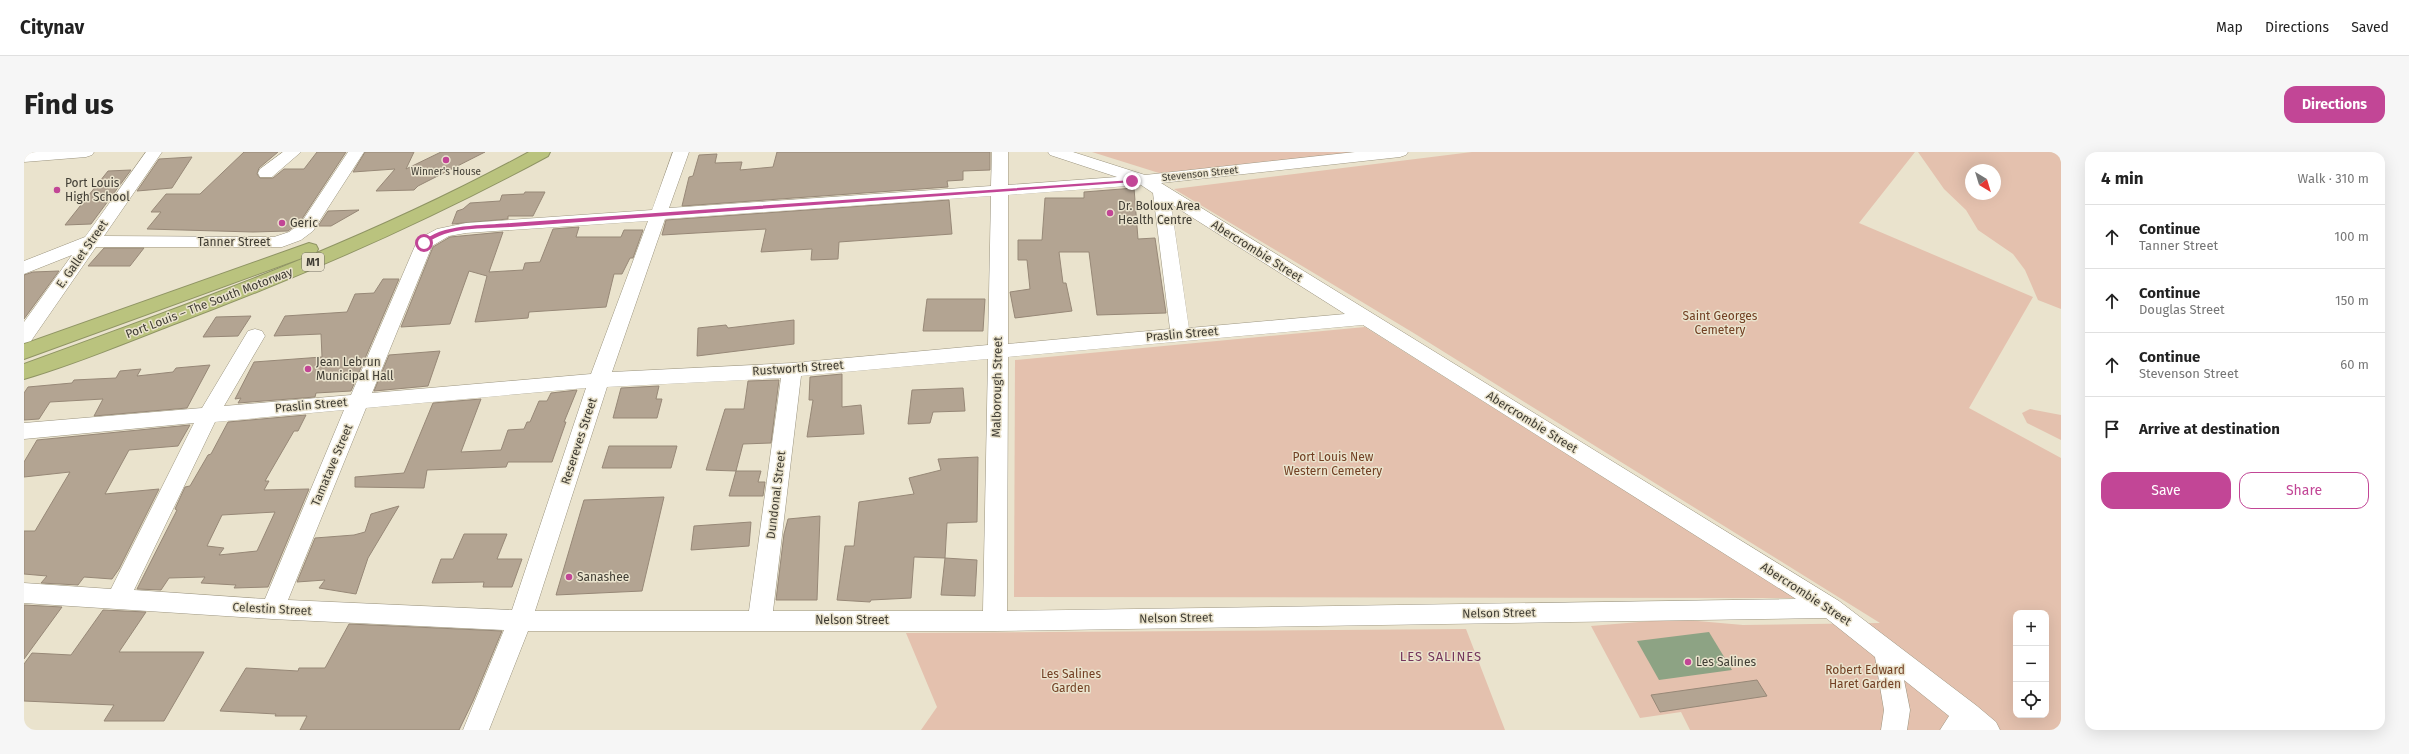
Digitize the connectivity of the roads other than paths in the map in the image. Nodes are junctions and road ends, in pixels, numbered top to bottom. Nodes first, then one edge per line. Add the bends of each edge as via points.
1 (86, 152) edge
2 (154, 152) edge
3 (293, 152) edge
4 (356, 152) edge
5 (542, 152) edge
6 (681, 152) edge
7 (1000, 152) edge
8 (1056, 152) edge
9 (1400, 152) edge
10 (24, 157) edge
11 (520, 157) edge
12 (266, 173) dead end
13 (1144, 180) junction
14 (1000, 192) junction
15 (1161, 192) junction
16 (658, 215) junction
17 (356, 232) junction
18 (91, 241) junction
19 (24, 268) edge
20 (1366, 318) junction
21 (1180, 334) junction
22 (24, 336) edge
23 (255, 336) dead end
24 (93, 341) junction
25 (998, 351) junction
26 (24, 352) edge
27 (24, 360) edge
28 (792, 370) junction
29 (24, 372) edge
30 (599, 380) junction
31 (24, 385) edge
32 (359, 401) junction
33 (209, 413) junction
34 (24, 431) edge
35 (24, 593) edge
36 (118, 599) junction
37 (1831, 608) junction
38 (272, 609) junction
39 (760, 620) junction
40 (520, 621) junction
41 (995, 621) junction
42 (1886, 650) junction
43 (1961, 722) edge
44 (476, 730) edge
45 (1894, 730) edge
46 (1987, 730) edge

1 - 10 street
2 - 18 street, E. Gallet Street
3 - 12 street
4 - 18 street, Tanner Street via 307,227 295,236 276,242
5 - 11 highway, Port Louis – The South Motorway / M1
6 - 16 street, Resereves Street
7 - 14 street, Malborough Street
8 - 13 street, Abercrombie Street
9 - 13 street, Stevenson Street
11 - 17 highway, Port Louis – The South Motorway / M1
11 - 24 highway, Port Louis – The South Motorway / M1 via 444,204 356,245 261,284
11 - 31 highway via 451,207 315,271
13 - 14 street, Stevenson Street
13 - 15 street, Abercrombie Street
14 - 16 street, Stevenson Street
14 - 25 street, Malborough Street
15 - 20 street, Abercrombie Street
15 - 21 street
16 - 30 street, Resereves Street
16 - 32 street, Tamatave Street via 511,225 446,231 434,235 424,243
17 - 24 highway, Port Louis – The South Motorway / M1
17 - 26 highway
18 - 19 street
18 - 22 street, E. Gallet Street
20 - 21 street, Praslin Street
20 - 37 street, Abercrombie Street
21 - 25 street, Praslin Street
23 - 33 street
24 - 27 highway, Port Louis – The South Motorway / M1
24 - 29 highway, Port Louis – The South Motorway / M1
25 - 28 street, Rustworth Street
25 - 41 street, Malborough Street
28 - 30 street, Rustworth Street
28 - 39 street, Dundonal Street
30 - 32 street, Praslin Street
30 - 40 street, Resereves Street
32 - 33 street, Praslin Street
32 - 38 street, Tamatave Street
33 - 34 street, Praslin Street
33 - 36 street
35 - 36 street, Celestin Street
36 - 38 street, Celestin Street
37 - 41 street, Nelson Street
37 - 42 street, Abercrombie Street
38 - 40 street, Celestin Street
39 - 40 street, Nelson Street
39 - 41 street, Nelson Street
40 - 44 street, Resereves Street
42 - 43 street, Abercrombie Street
42 - 45 street via 1897,710
43 - 46 street, Abercrombie Street

